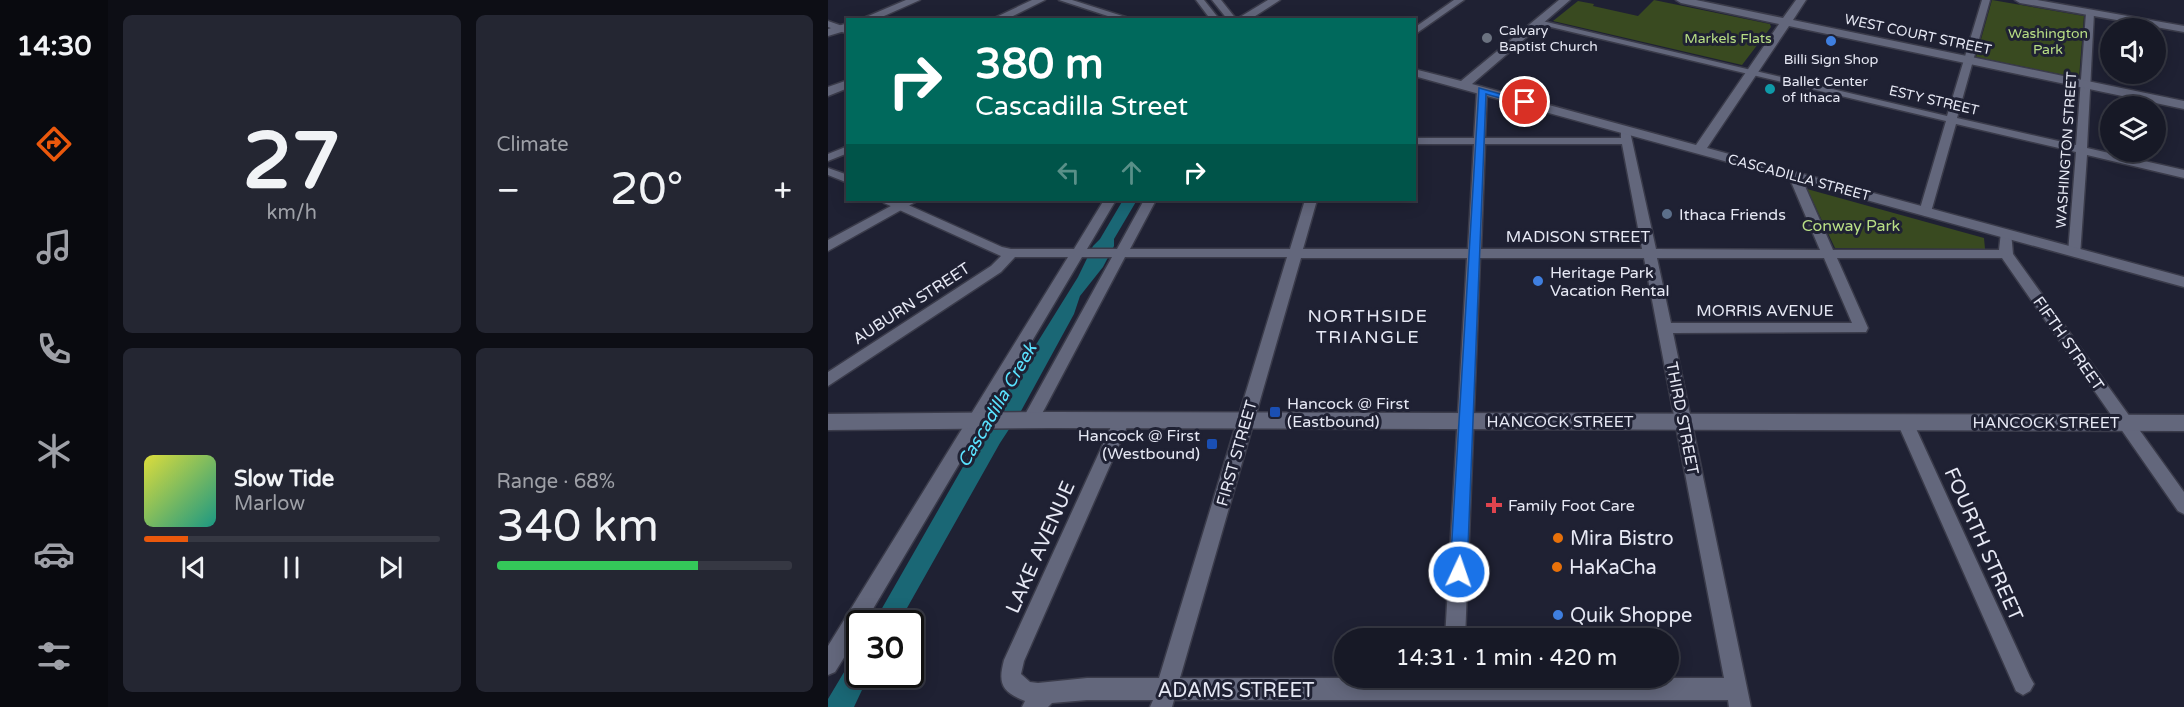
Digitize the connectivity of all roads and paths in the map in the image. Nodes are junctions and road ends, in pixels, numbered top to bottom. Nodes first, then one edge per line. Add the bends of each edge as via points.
1 (915, 0) edge
2 (1040, 0) edge
3 (1063, 0) edge
4 (1200, 0) edge
5 (1216, 0) edge
6 (1275, 0) edge
7 (1460, 0) edge
8 (1565, 0) edge
9 (1681, 0) edge
10 (1801, 0) edge
11 (1986, 0) edge
12 (2020, 0) edge
13 (2037, 2) edge
14 (2090, 13) junction
15 (869, 18) edge
16 (1000, 18) edge
17 (1117, 18) edge
18 (1214, 18) edge
19 (1231, 18) edge
20 (1244, 18) edge
21 (1786, 22) junction
22 (1538, 23) junction
23 (828, 24) edge
24 (845, 28) edge
25 (2184, 30) edge
26 (1416, 31) edge
27 (828, 33) edge
28 (1968, 60) junction
29 (1416, 73) edge
30 (1752, 73) junction
31 (846, 84) edge
32 (1463, 85) junction
33 (2085, 85) junction
34 (1482, 90) junction
35 (828, 92) edge
36 (2184, 105) edge
37 (1951, 120) junction
38 (1626, 135) junction
39 (1416, 141) edge
40 (1479, 141) junction
41 (846, 150) edge
42 (1699, 150) junction
43 (2081, 150) junction
44 (828, 158) edge
45 (828, 171) edge
46 (2184, 174) edge
47 (1795, 177) junction
48 (846, 179) edge
49 (1109, 201) edge
50 (1149, 201) edge
51 (1311, 201) edge
52 (900, 202) edge
53 (1925, 212) junction
54 (2006, 235) junction
55 (828, 246) edge
56 (1011, 253) junction
57 (1081, 253) junction
58 (1295, 253) junction
59 (1474, 253) junction
60 (1650, 253) junction
61 (1828, 253) junction
62 (2075, 253) junction
63 (1116, 254) junction
64 (2006, 254) junction
65 (2184, 282) edge
66 (1665, 328) junction
67 (828, 380) edge
68 (1025, 420) junction
69 (1122, 420) junction
70 (1466, 420) junction
71 (981, 421) junction
72 (1246, 421) junction
73 (1683, 421) junction
74 (828, 422) edge
75 (1905, 422) junction
76 (2125, 422) junction
77 (2184, 423) edge
78 (2184, 506) edge
79 (1456, 628) edge
80 (828, 665) edge
81 (2023, 684) dead end
82 (1357, 688) edge
83 (1548, 688) edge
84 (1034, 697) edge
85 (1164, 698) edge
86 (1739, 698) edge

1 - 15 street
2 - 16 street
3 - 17 street
4 - 18 street
5 - 19 street
6 - 20 street
7 - 26 street
8 - 22 street
9 - 21 street, WEST COURT STREET
10 - 21 street
11 - 28 street
12 - 13 street
13 - 14 street
14 - 25 street
14 - 33 street, WASHINGTON STREET
21 - 28 street, WEST COURT STREET
21 - 30 street
22 - 30 street, ESTY STREET
22 - 32 street
23 - 24 street
24 - 27 street
28 - 33 street, WEST COURT STREET
28 - 37 street
29 - 32 street, CASCADILLA STREET
30 - 37 street, ESTY STREET
30 - 42 street
31 - 35 street
32 - 34 street, CASCADILLA STREET
33 - 36 street, WEST COURT STREET
33 - 43 street, WASHINGTON STREET
34 - 38 street, CASCADILLA STREET
34 - 40 street
37 - 43 street, ESTY STREET
37 - 53 street
38 - 40 street
38 - 42 street, CASCADILLA STREET
38 - 60 street, THIRD STREET
39 - 40 street
40 - 59 street
41 - 44 street
42 - 47 street, CASCADILLA STREET
43 - 46 street, ESTY STREET
43 - 62 street, WASHINGTON STREET
45 - 48 street
47 - 53 street, CASCADILLA STREET
47 - 61 street
49 - 57 street
50 - 63 street
51 - 58 street, FIRST STREET
52 - 55 street
52 - 56 street, MADISON STREET via 999,251
53 - 54 street, CASCADILLA STREET
54 - 62 street, CASCADILLA STREET
54 - 64 street
56 - 57 street, MADISON STREET
56 - 67 street, AUBURN STREET via 996,269
57 - 63 street, MADISON STREET
57 - 71 street
58 - 59 street, MADISON STREET
58 - 63 street, MADISON STREET
58 - 72 street, FIRST STREET
59 - 60 street, MADISON STREET
59 - 70 street
60 - 61 street, MADISON STREET
60 - 66 street, THIRD STREET
61 - 64 street, MADISON STREET
61 - 66 street, MORRIS AVENUE via 1861,328
62 - 65 street, CASCADILLA STREET
63 - 68 street
64 - 76 street, FIFTH STREET
66 - 73 street, THIRD STREET
68 - 69 street, HANCOCK STREET
68 - 71 street, HANCOCK STREET
69 - 72 street, HANCOCK STREET
69 - 84 street, LAKE AVENUE via 1014,660 1011,678
70 - 72 street, HANCOCK STREET
70 - 73 street, HANCOCK STREET
70 - 79 street
71 - 74 street, HANCOCK STREET
71 - 80 street
72 - 85 street, FIRST STREET
73 - 75 street, HANCOCK STREET
73 - 86 street, THIRD STREET
75 - 76 street, HANCOCK STREET
75 - 81 street, FOURTH STREET
76 - 77 street, HANCOCK STREET
76 - 78 street, FIFTH STREET
82 - 85 street, ADAMS STREET
83 - 86 street, ADAMS STREET
84 - 85 street, ADAMS STREET via 1075,689

